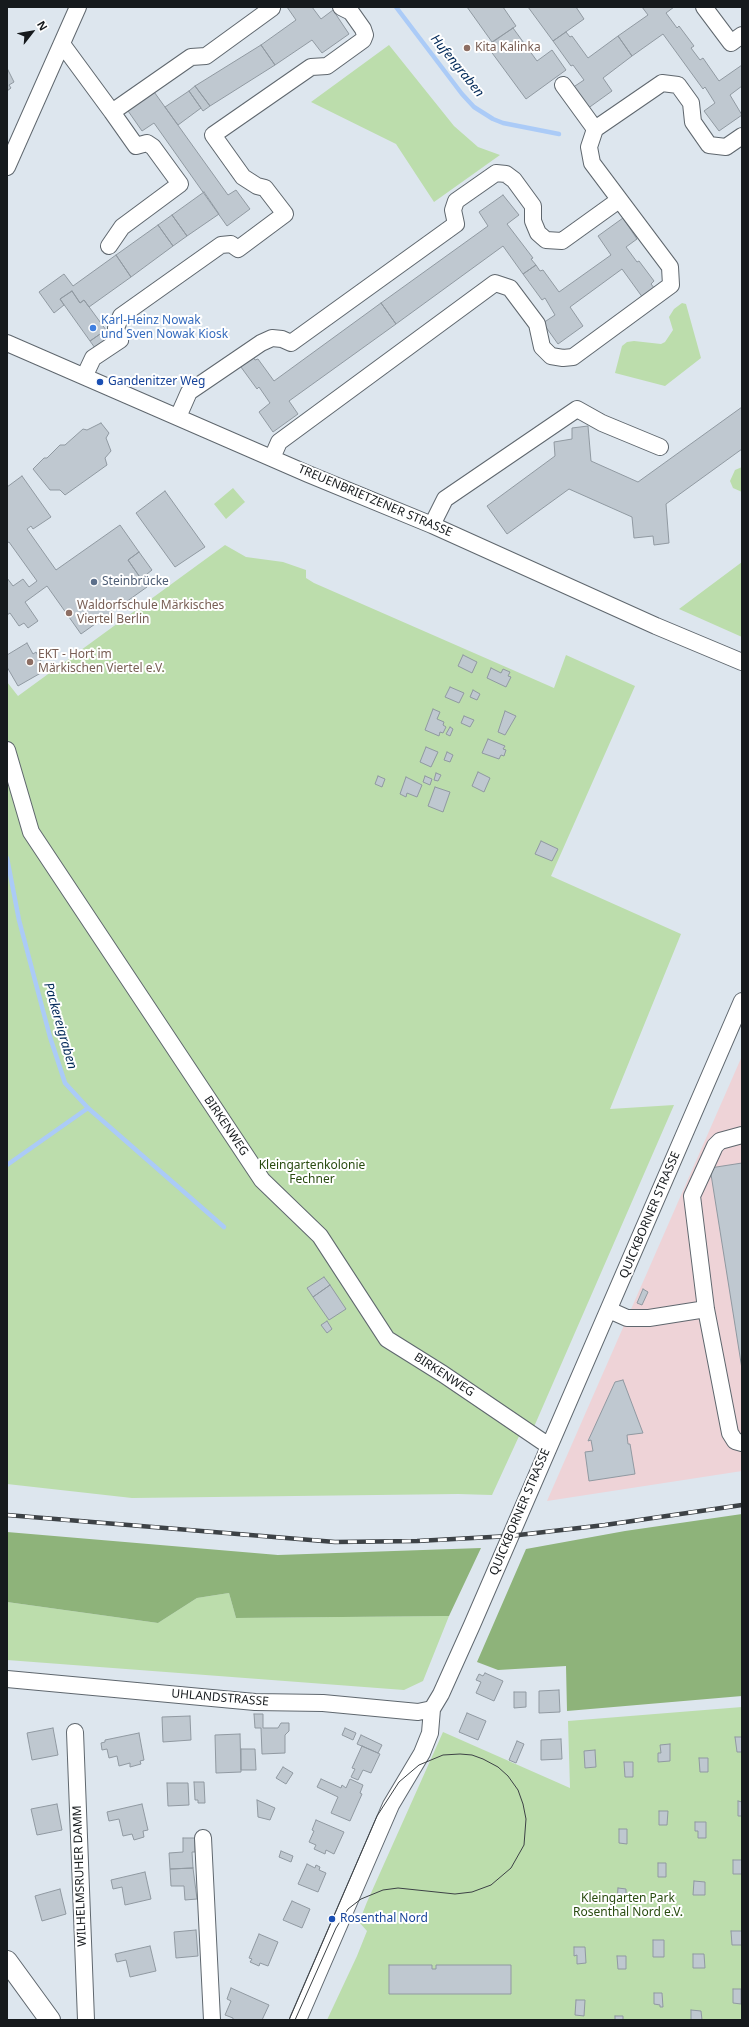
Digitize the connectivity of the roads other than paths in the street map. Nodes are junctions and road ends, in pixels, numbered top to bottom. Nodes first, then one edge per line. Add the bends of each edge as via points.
1 (78, 7) edge
2 (271, 7) edge
3 (341, 7) edge
4 (704, 7) edge
5 (742, 35) edge
6 (62, 44) junction
7 (563, 85) dead end
8 (112, 112) junction
9 (595, 129) junction
10 (742, 136) edge
11 (7, 167) edge
12 (620, 200) junction
13 (109, 246) dead end
14 (7, 343) edge
15 (86, 375) junction
16 (178, 417) junction
17 (660, 447) dead end
18 (272, 458) junction
19 (432, 525) junction
20 (742, 662) edge
21 (7, 750) edge
22 (742, 1001) edge
23 (742, 1135) edge
24 (706, 1309) junction
25 (609, 1310) junction
26 (742, 1443) edge
27 (549, 1446) junction
28 (7, 1679) edge
29 (432, 1709) junction
30 (75, 1732) dead end
31 (203, 1838) dead end
32 (7, 1961) edge
33 (50, 2020) edge
34 (86, 2020) edge
35 (212, 2020) edge
36 (298, 2020) edge

1 - 6 street
2 - 8 street via 206,56 191,57
3 - 15 street via 351,12 364,28 363,40 327,66 311,67 213,135 243,177 265,188 285,214 238,249 226,244 221,245 121,316 116,328 120,340 93,358
4 - 5 street via 731,43
6 - 8 street
6 - 11 street
7 - 9 street
8 - 13 street via 136,146 146,143 153,147 180,184 122,227
9 - 10 street via 662,83 678,84 691,103 693,122 709,145 726,147
9 - 12 street via 589,147 592,163
12 - 16 street via 562,241 546,240 538,233 533,221 533,206 514,180 506,174 496,173 456,201 453,210 456,224 291,344 282,339 272,338 261,343 189,392
12 - 18 street via 670,267 671,285 573,357 563,358 552,356 542,347 537,324 510,288 495,283 280,442
14 - 15 street, TREUENBRIETZENER STRASSE
15 - 16 street, TREUENBRIETZENER STRASSE
16 - 18 street, TREUENBRIETZENER STRASSE
17 - 19 street via 602,423 577,408 445,499
18 - 19 street, TREUENBRIETZENER STRASSE
19 - 20 street, TREUENBRIETZENER STRASSE
21 - 27 street, BIRKENWEG via 32,832 262,1180 320,1236 387,1339
22 - 25 street, QUICKBORNER STRASSE
23 - 24 street via 720,1141 715,1146 692,1196
24 - 25 street via 649,1318 627,1318
24 - 26 street via 730,1433 735,1441
25 - 27 street, QUICKBORNER STRASSE
27 - 29 street, QUICKBORNER STRASSE via 437,1703
28 - 29 street, UHLANDSTRASSE via 261,1702 323,1703 418,1712
29 - 36 street, QUICKBORNER STRASSE via 430,1734 422,1754 391,1805
30 - 34 street, WILHELMSRUHER DAMM
31 - 35 street
32 - 33 main road

